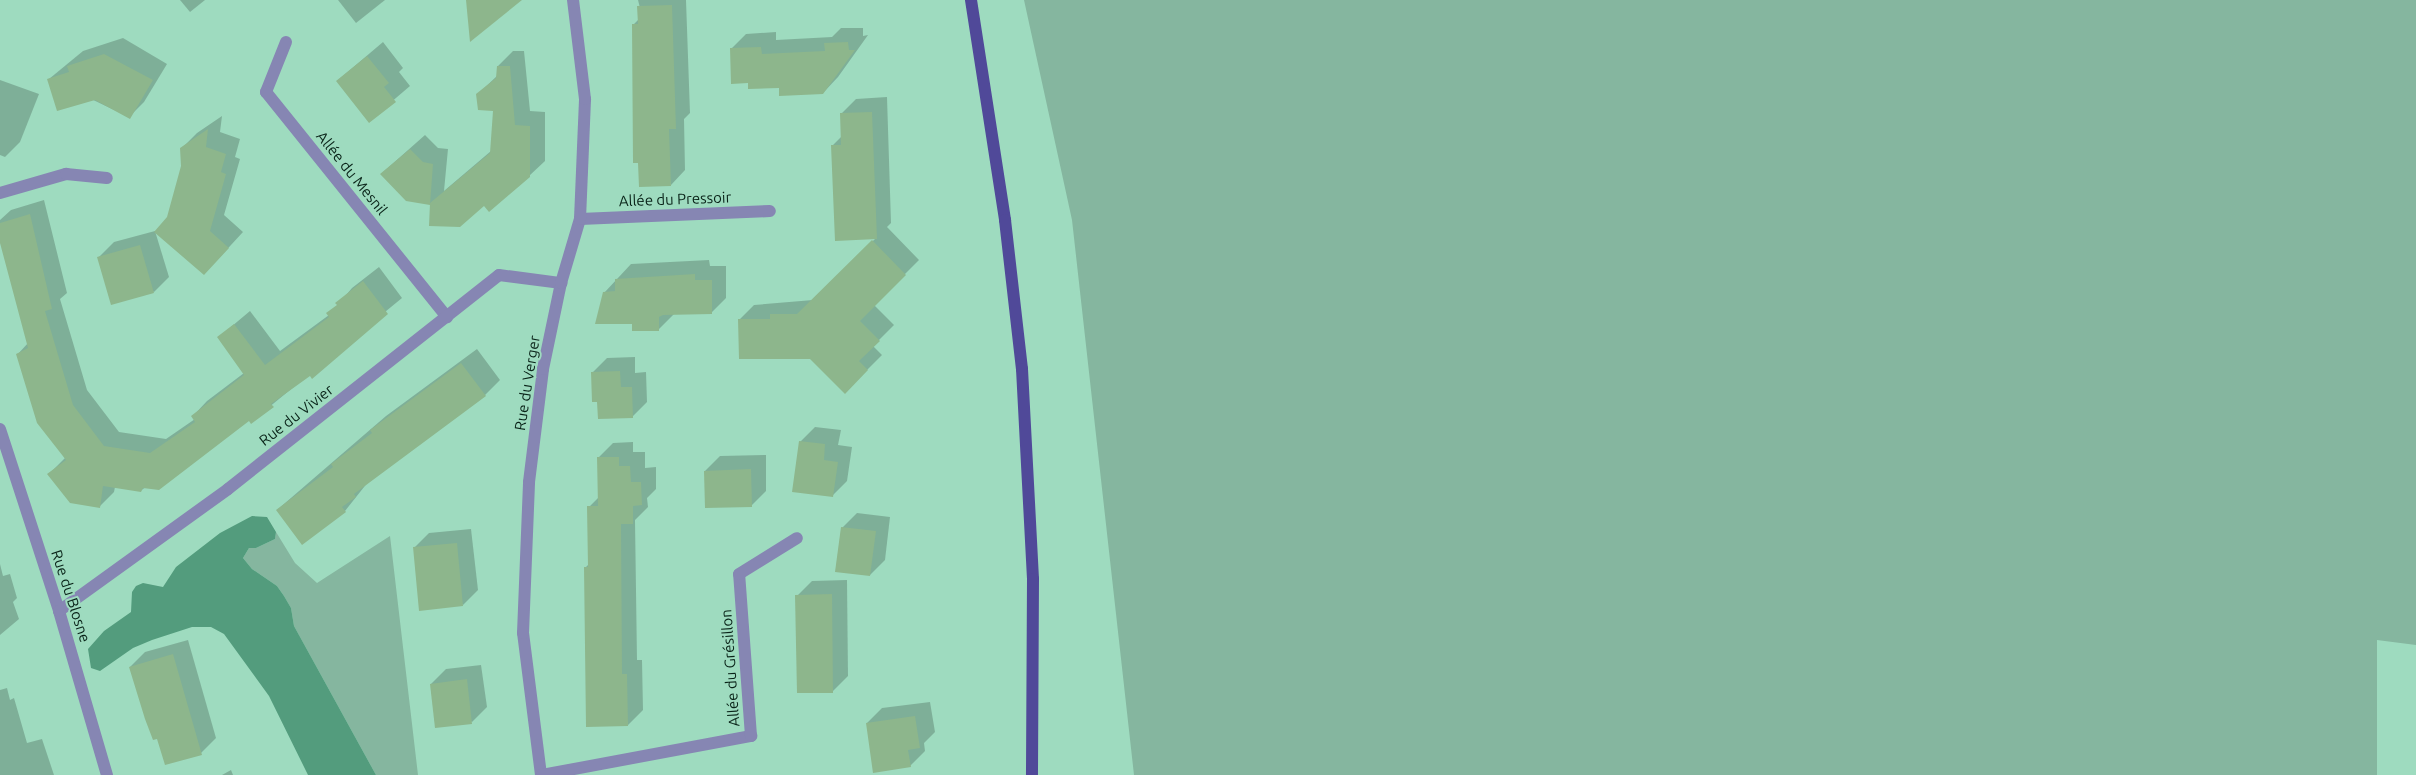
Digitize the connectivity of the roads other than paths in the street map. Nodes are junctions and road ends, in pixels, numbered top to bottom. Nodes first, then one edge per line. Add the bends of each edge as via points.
1 (573, 0) edge
2 (971, 0) edge
3 (286, 42) dead end
4 (107, 178) dead end
5 (0, 193) edge
6 (770, 211) dead end
7 (580, 219) junction
8 (561, 283) junction
9 (447, 317) junction
10 (0, 429) edge
11 (797, 538) dead end
12 (59, 610) junction
13 (107, 775) edge
14 (542, 775) edge
15 (1032, 775) edge

1 - 7 street, Rue du Verger via 585,99
2 - 15 main road via 1005,220 1022,369 1033,578
3 - 9 street, Allée du Mesnil via 266,92
4 - 5 street via 66,174
6 - 7 street, Allée du Pressoir
7 - 8 street, Rue du Verger
8 - 9 street, Rue du Vivier via 499,275
8 - 14 street, Rue du Verger via 543,369 529,482 523,633
9 - 12 street, Rue du Vivier via 228,489
10 - 12 street, Rue du Blosne
11 - 14 street, Allée du Grésillon via 739,574 750,736
12 - 13 street, Rue du Blosne

